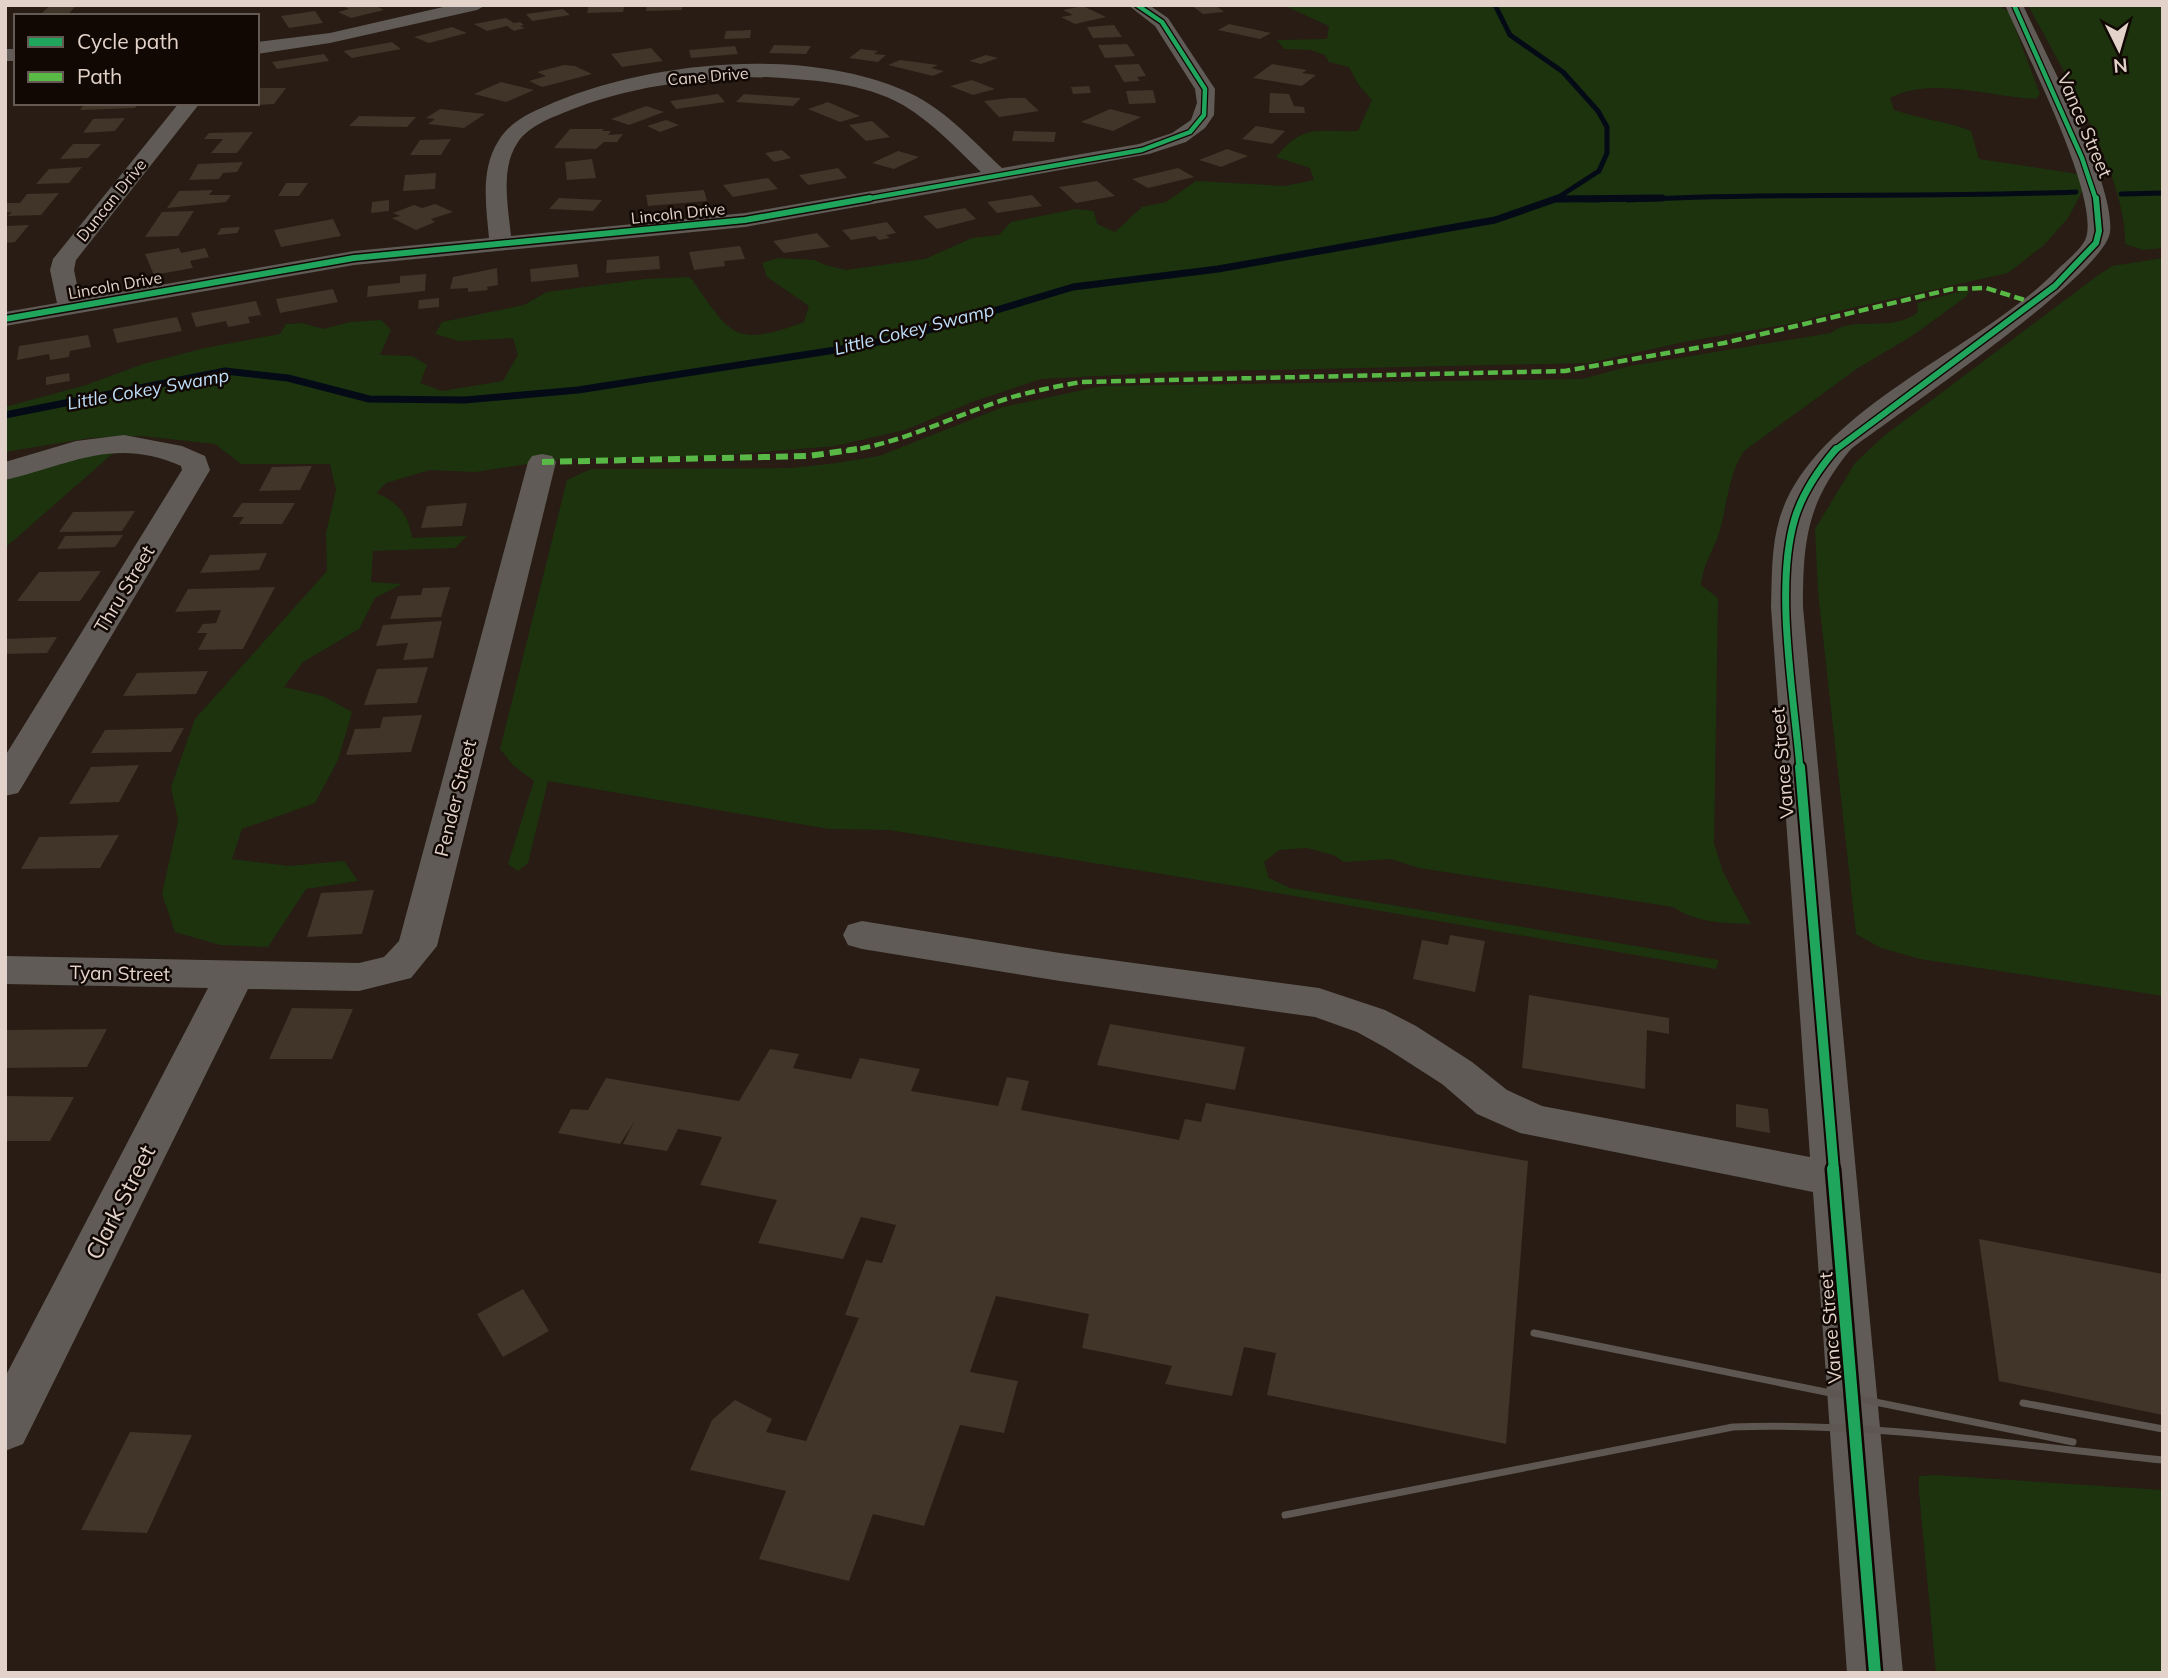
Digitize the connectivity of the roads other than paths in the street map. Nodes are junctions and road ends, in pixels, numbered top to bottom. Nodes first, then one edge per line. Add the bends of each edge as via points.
1 (477, 5) edge
2 (1137, 5) edge
3 (2014, 5) edge
4 (259, 48) edge
5 (188, 105) edge
6 (997, 175) junction
7 (500, 245) junction
8 (70, 307) junction
9 (5, 319) edge
10 (542, 462) dead end
11 (5, 472) edge
12 (5, 785) edge
13 (862, 935) dead end
14 (5, 971) edge
15 (234, 976) junction
16 (1835, 1179) junction
17 (5, 1428) edge
18 (1875, 1673) edge

1 - 4 street via 330,38
2 - 6 street, Lincoln Drive via 1162,22 1205,89 1208,112 1202,122 1188,133 1142,150
3 - 16 street, Vance Street via 2096,198 2096,243 2054,286 1841,443 1819,467 1792,521 1787,607
5 - 8 street, Duncan Drive via 65,259 62,270
6 - 7 street, Lincoln Drive via 745,220
6 - 7 street, Cane Drive via 914,102 871,85 765,72 653,81 565,105 529,122 510,138 496,174
7 - 8 street, Lincoln Drive via 343,260
8 - 9 street, Lincoln Drive
10 - 15 street, Pender Street via 417,946 397,968 359,977
11 - 12 street, Thru Street via 74,449 117,443 147,444 169,451 195,462 196,470
13 - 16 street via 1319,1003 1401,1037 1492,1102 1535,1121
14 - 15 street, Tyan Street
15 - 17 street, Clark Street
16 - 18 street, Vance Street

